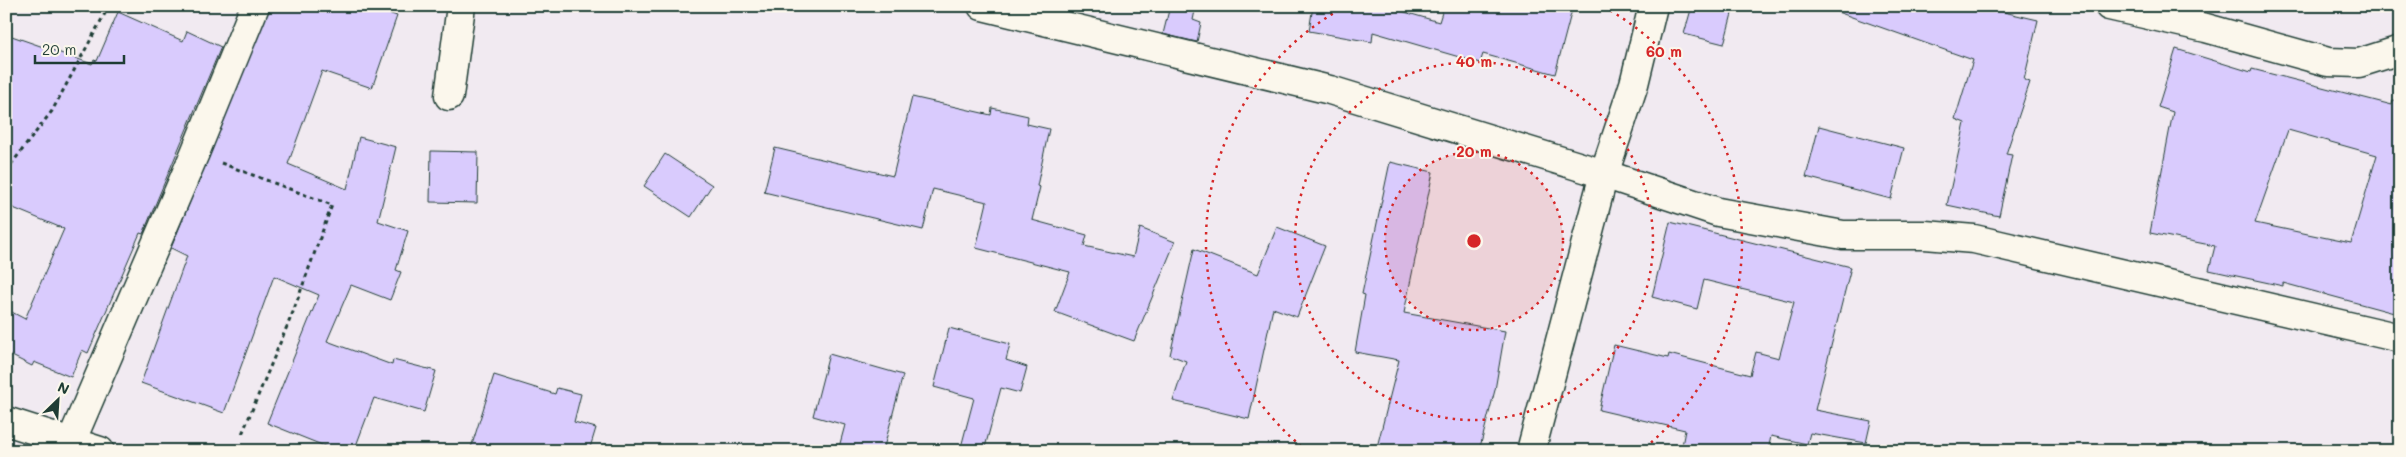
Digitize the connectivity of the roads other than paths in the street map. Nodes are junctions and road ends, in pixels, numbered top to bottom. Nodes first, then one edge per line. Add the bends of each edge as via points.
1 (255, 6) edge
2 (461, 6) edge
3 (982, 6) edge
4 (1653, 6) edge
5 (2109, 6) edge
6 (2400, 50) edge
7 (449, 96) dead end
8 (1604, 174) junction
9 (2400, 338) edge
10 (6, 421) edge
11 (6, 440) edge
12 (71, 442) junction
13 (36, 451) edge
14 (100, 451) edge
15 (1531, 451) edge

1 - 12 street
2 - 7 street
3 - 8 street via 1330,90
4 - 8 street via 1634,84
5 - 6 street via 2206,28 2328,62 2360,63
8 - 9 street via 1718,212 1843,234 1974,239
8 - 15 street
10 - 12 street
11 - 13 street
12 - 14 street

